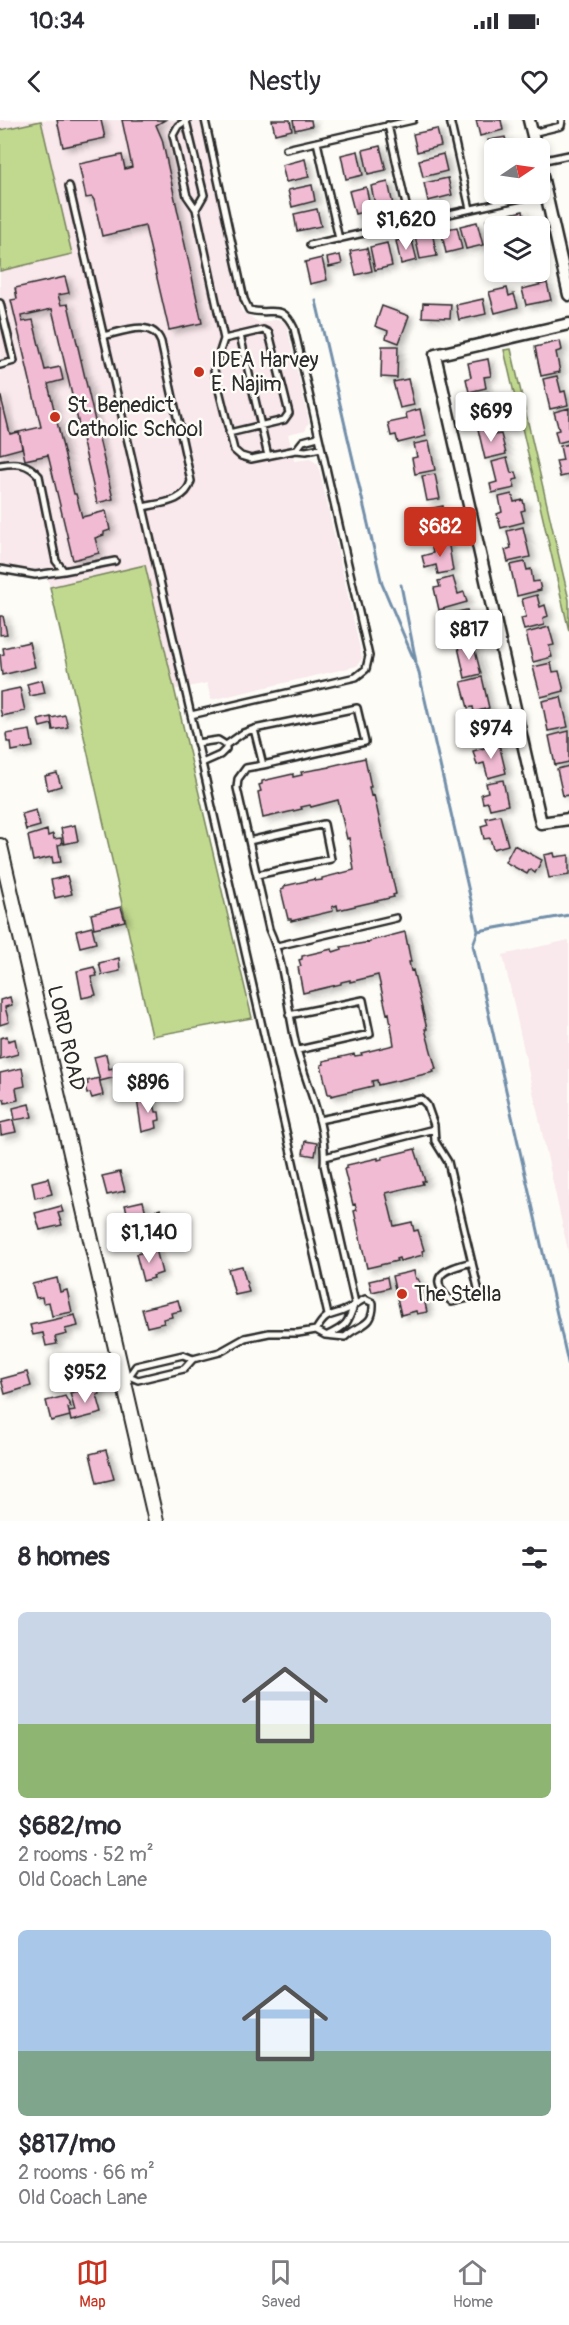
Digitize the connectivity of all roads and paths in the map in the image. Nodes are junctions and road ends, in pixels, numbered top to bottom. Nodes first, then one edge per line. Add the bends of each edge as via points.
1 (187, 120) edge
2 (205, 120) edge
3 (413, 120) edge
4 (450, 120) edge
5 (529, 120) edge
6 (562, 123) edge
7 (388, 125) junction
8 (569, 126) edge
9 (532, 133) junction
10 (533, 138) edge
11 (317, 142) junction
12 (286, 149) dead end
13 (569, 155) edge
14 (550, 159) edge
15 (69, 186) dead end
16 (492, 204) edge
17 (545, 204) edge
18 (196, 209) junction
19 (470, 209) junction
20 (411, 223) junction
21 (339, 239) junction
22 (310, 245) dead end
23 (569, 295) edge
24 (0, 303) edge
25 (569, 324) edge
26 (3, 332) edge
27 (240, 335) junction
28 (103, 336) junction
29 (224, 339) junction
30 (0, 364) edge
31 (261, 425) junction
32 (229, 432) junction
33 (318, 437) junction
34 (321, 448) junction
35 (296, 450) junction
36 (268, 456) junction
37 (0, 465) edge
38 (143, 507) junction
39 (115, 561) dead end
40 (0, 569) edge
41 (64, 571) junction
42 (191, 716) junction
43 (254, 729) junction
44 (197, 743) junction
45 (226, 745) junction
46 (202, 763) junction
47 (263, 765) junction
48 (569, 819) edge
49 (249, 841) junction
50 (0, 846) edge
51 (257, 875) junction
52 (396, 918) dead end
53 (277, 946) junction
54 (289, 1016) junction
55 (298, 1050) junction
56 (319, 1120) junction
57 (434, 1129) junction
58 (325, 1157) junction
59 (472, 1263) junction
60 (355, 1303) junction
61 (328, 1315) junction
62 (343, 1328) junction
63 (316, 1330) junction
64 (348, 1333) junction
65 (328, 1335) junction
66 (193, 1359) junction
67 (126, 1377) junction
68 (156, 1521) edge

1 - 18 lane via 204,195
1 - 18 lane via 173,135 187,196
2 - 33 lane via 244,299 249,310 288,315
3 - 7 lane
4 - 19 lane
5 - 9 street
6 - 8 lane
6 - 9 lane
7 - 11 lane
7 - 20 lane
9 - 10 street
11 - 12 lane
11 - 21 lane
13 - 14 lane
15 - 28 lane
16 - 19 lane
17 - 23 street
18 - 29 lane
19 - 20 lane
20 - 21 lane
21 - 22 lane
24 - 26 lane
25 - 48 street via 435,355 541,823
26 - 30 lane via 14,361
27 - 29 lane
27 - 31 lane
27 - 31 lane via 268,331 272,338 289,415 284,420
28 - 38 lane
28 - 38 lane via 142,328 156,334 161,342 191,481 188,490 178,498
29 - 32 lane via 214,370
31 - 32 lane
31 - 36 lane
32 - 36 lane via 234,450 241,456
33 - 34 lane
33 - 35 lane via 303,441
34 - 35 lane
34 - 42 lane via 369,656 366,669 339,682
35 - 36 lane
37 - 41 lane via 30,466 39,476 56,561
38 - 42 lane
39 - 41 lane
40 - 41 lane via 35,574
42 - 44 lane
43 - 45 lane
43 - 47 lane
43 - 47 lane via 357,708 365,742
44 - 45 lane via 218,740
44 - 46 lane
45 - 46 lane via 224,752
46 - 61 lane
47 - 49 lane via 246,768 238,779
49 - 51 lane
49 - 51 lane via 324,824 331,859
50 - 67 street, LORD ROAD
51 - 53 lane via 269,929
52 - 53 lane
53 - 54 lane
54 - 55 lane
54 - 55 lane via 363,1000 370,1034
55 - 56 lane
56 - 57 lane via 421,1099 427,1105
56 - 58 lane
57 - 58 lane
57 - 59 lane via 435,1142 448,1162
58 - 60 lane
59 - 59 lane via 477,1296 452,1302 443,1294 441,1274
60 - 61 lane
60 - 62 lane
60 - 64 lane via 365,1299 373,1303 373,1312 370,1320
61 - 63 lane
62 - 64 lane
62 - 65 lane
63 - 65 lane
63 - 66 lane via 245,1338 220,1352
64 - 65 lane via 345,1337
66 - 67 lane via 184,1369 138,1380
66 - 67 lane via 183,1355 136,1365
67 - 68 street, LORD ROAD

